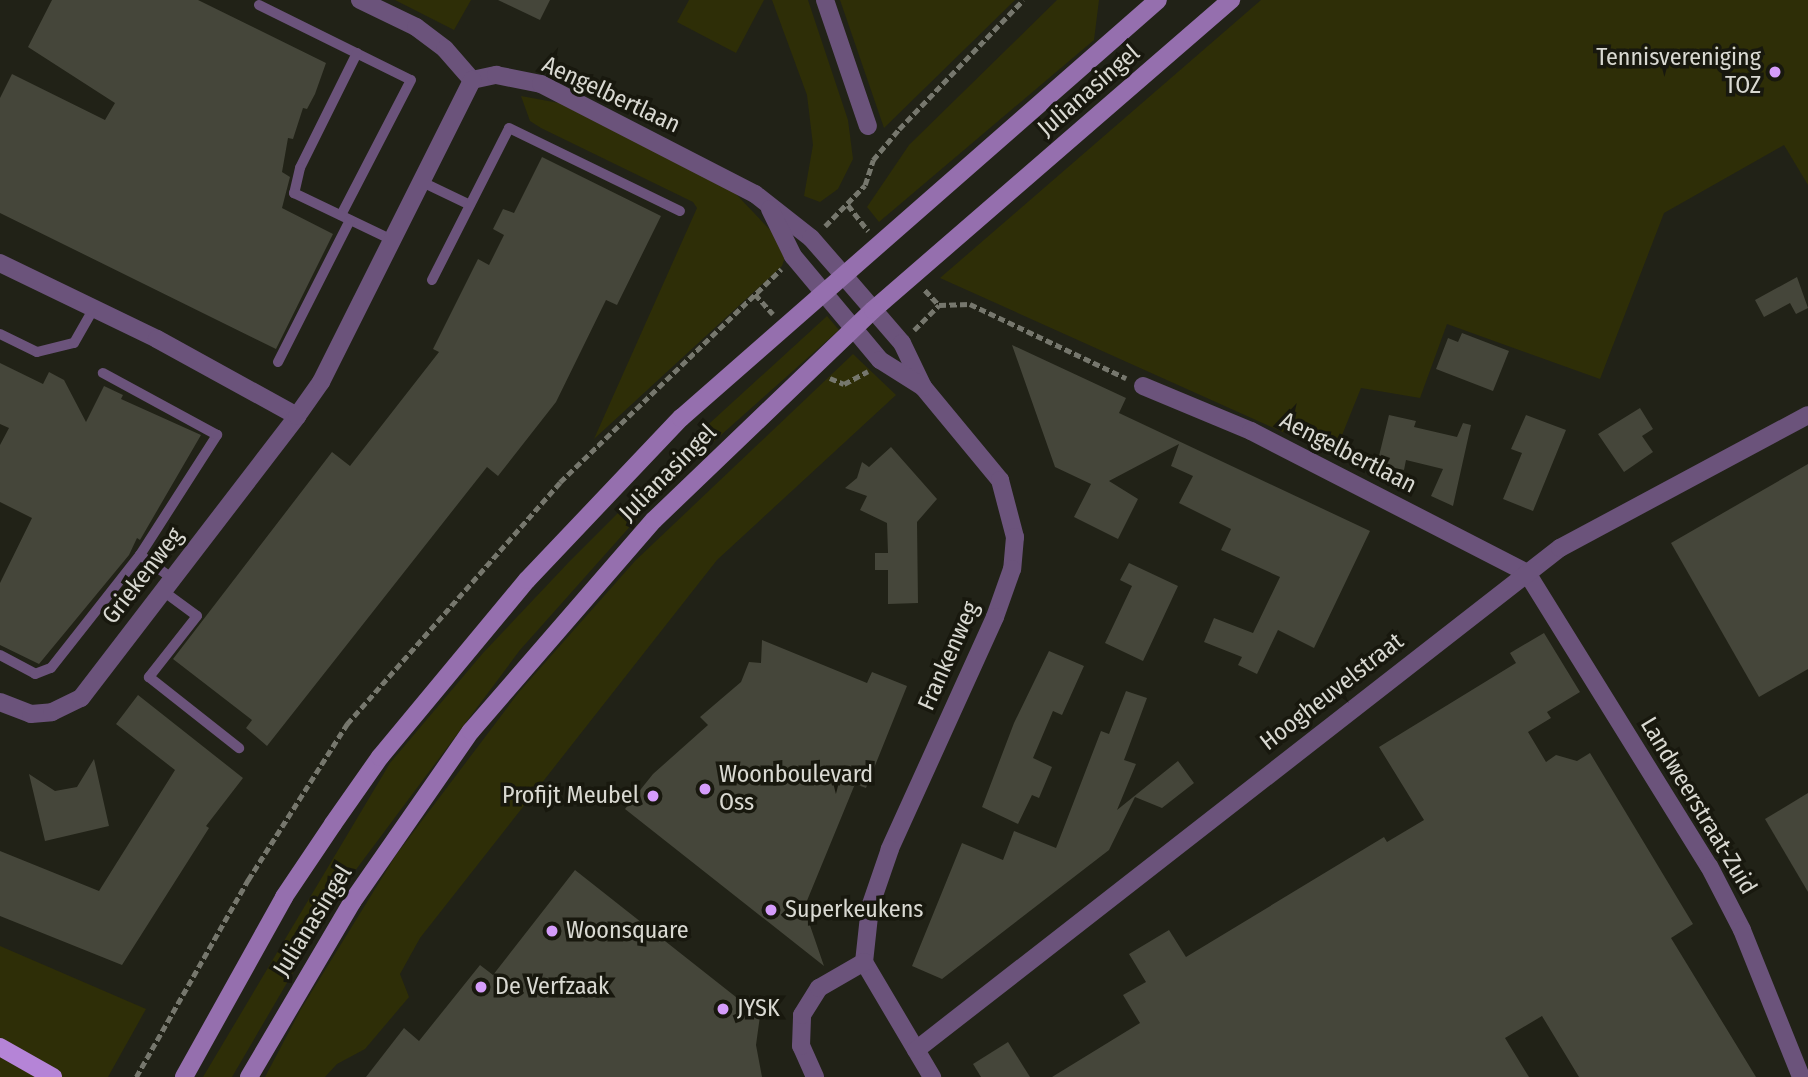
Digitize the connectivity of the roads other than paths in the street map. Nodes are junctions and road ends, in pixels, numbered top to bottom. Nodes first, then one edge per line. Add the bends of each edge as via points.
1 (360, 0) edge
2 (825, 0) edge
3 (1158, 0) edge
4 (1231, 0) edge
5 (259, 5) dead end
6 (357, 53) junction
7 (472, 80) junction
8 (868, 126) dead end
9 (418, 181) junction
10 (470, 205) junction
11 (770, 209) junction
12 (680, 211) dead end
13 (346, 217) junction
14 (390, 239) junction
15 (0, 262) edge
16 (845, 277) junction
17 (432, 280) dead end
18 (825, 295) junction
19 (94, 309) junction
20 (873, 310) junction
21 (854, 329) junction
22 (0, 334) edge
23 (278, 362) dead end
24 (103, 373) dead end
25 (1143, 386) road end
26 (923, 387) junction
27 (1808, 415) edge
28 (297, 416) junction
29 (140, 555) junction
30 (1527, 573) junction
31 (167, 584) junction
32 (0, 655) edge
33 (0, 702) edge
34 (239, 748) dead end
35 (864, 962) junction
36 (0, 1047) edge
37 (916, 1050) junction
38 (928, 1075) edge
39 (53, 1077) edge
40 (184, 1077) edge
41 (249, 1077) edge
42 (815, 1077) edge
43 (1801, 1077) edge

1 - 7 street via 416,27 445,49
2 - 8 street
3 - 16 main road, Julianasingel
4 - 20 main road, Julianasingel
5 - 6 lane
6 - 13 lane via 300,168 295,193
6 - 13 lane via 411,80
7 - 9 street, Griekenweg
7 - 11 street, Aengelbertlaan via 496,75 541,85 740,185
9 - 10 lane
9 - 14 street, Griekenweg
10 - 12 lane via 509,128
10 - 17 lane
11 - 16 street, Aengelbertlaan via 811,238
11 - 18 street, Aengelbertlaan via 793,256
13 - 14 lane
13 - 23 lane
14 - 28 street, Griekenweg via 321,382
15 - 19 street
16 - 18 main road, Julianasingel
16 - 20 street, Aengelbertlaan
18 - 21 street, Aengelbertlaan
18 - 40 main road, Julianasingel via 681,418 590,510 446,675 380,757 284,897
19 - 22 lane via 74,343 37,352
19 - 28 street
20 - 21 main road, Julianasingel
20 - 26 street, Frankenweg via 915,362
21 - 26 street, Frankenweg via 880,360
21 - 41 main road, Julianasingel via 654,520 471,731 352,902
24 - 29 lane via 217,435
25 - 30 street, Aengelbertlaan via 1251,431
26 - 35 street, Frankenweg via 1000,480 1015,537 1012,569 995,617 890,849 870,907
27 - 30 street, Hoogheuvelstraat via 1560,548
28 - 31 street, Griekenweg
29 - 31 lane
29 - 32 lane via 51,668 35,674
30 - 37 street, Hoogheuvelstraat
30 - 43 street, Landweerstraat-Zuid via 1709,866 1742,930
31 - 33 street, Griekenweg via 80,698 52,712 31,714
31 - 34 lane via 197,616 149,677
35 - 37 street
35 - 42 street via 819,988 802,1015 801,1045
36 - 39 main road
37 - 38 street

